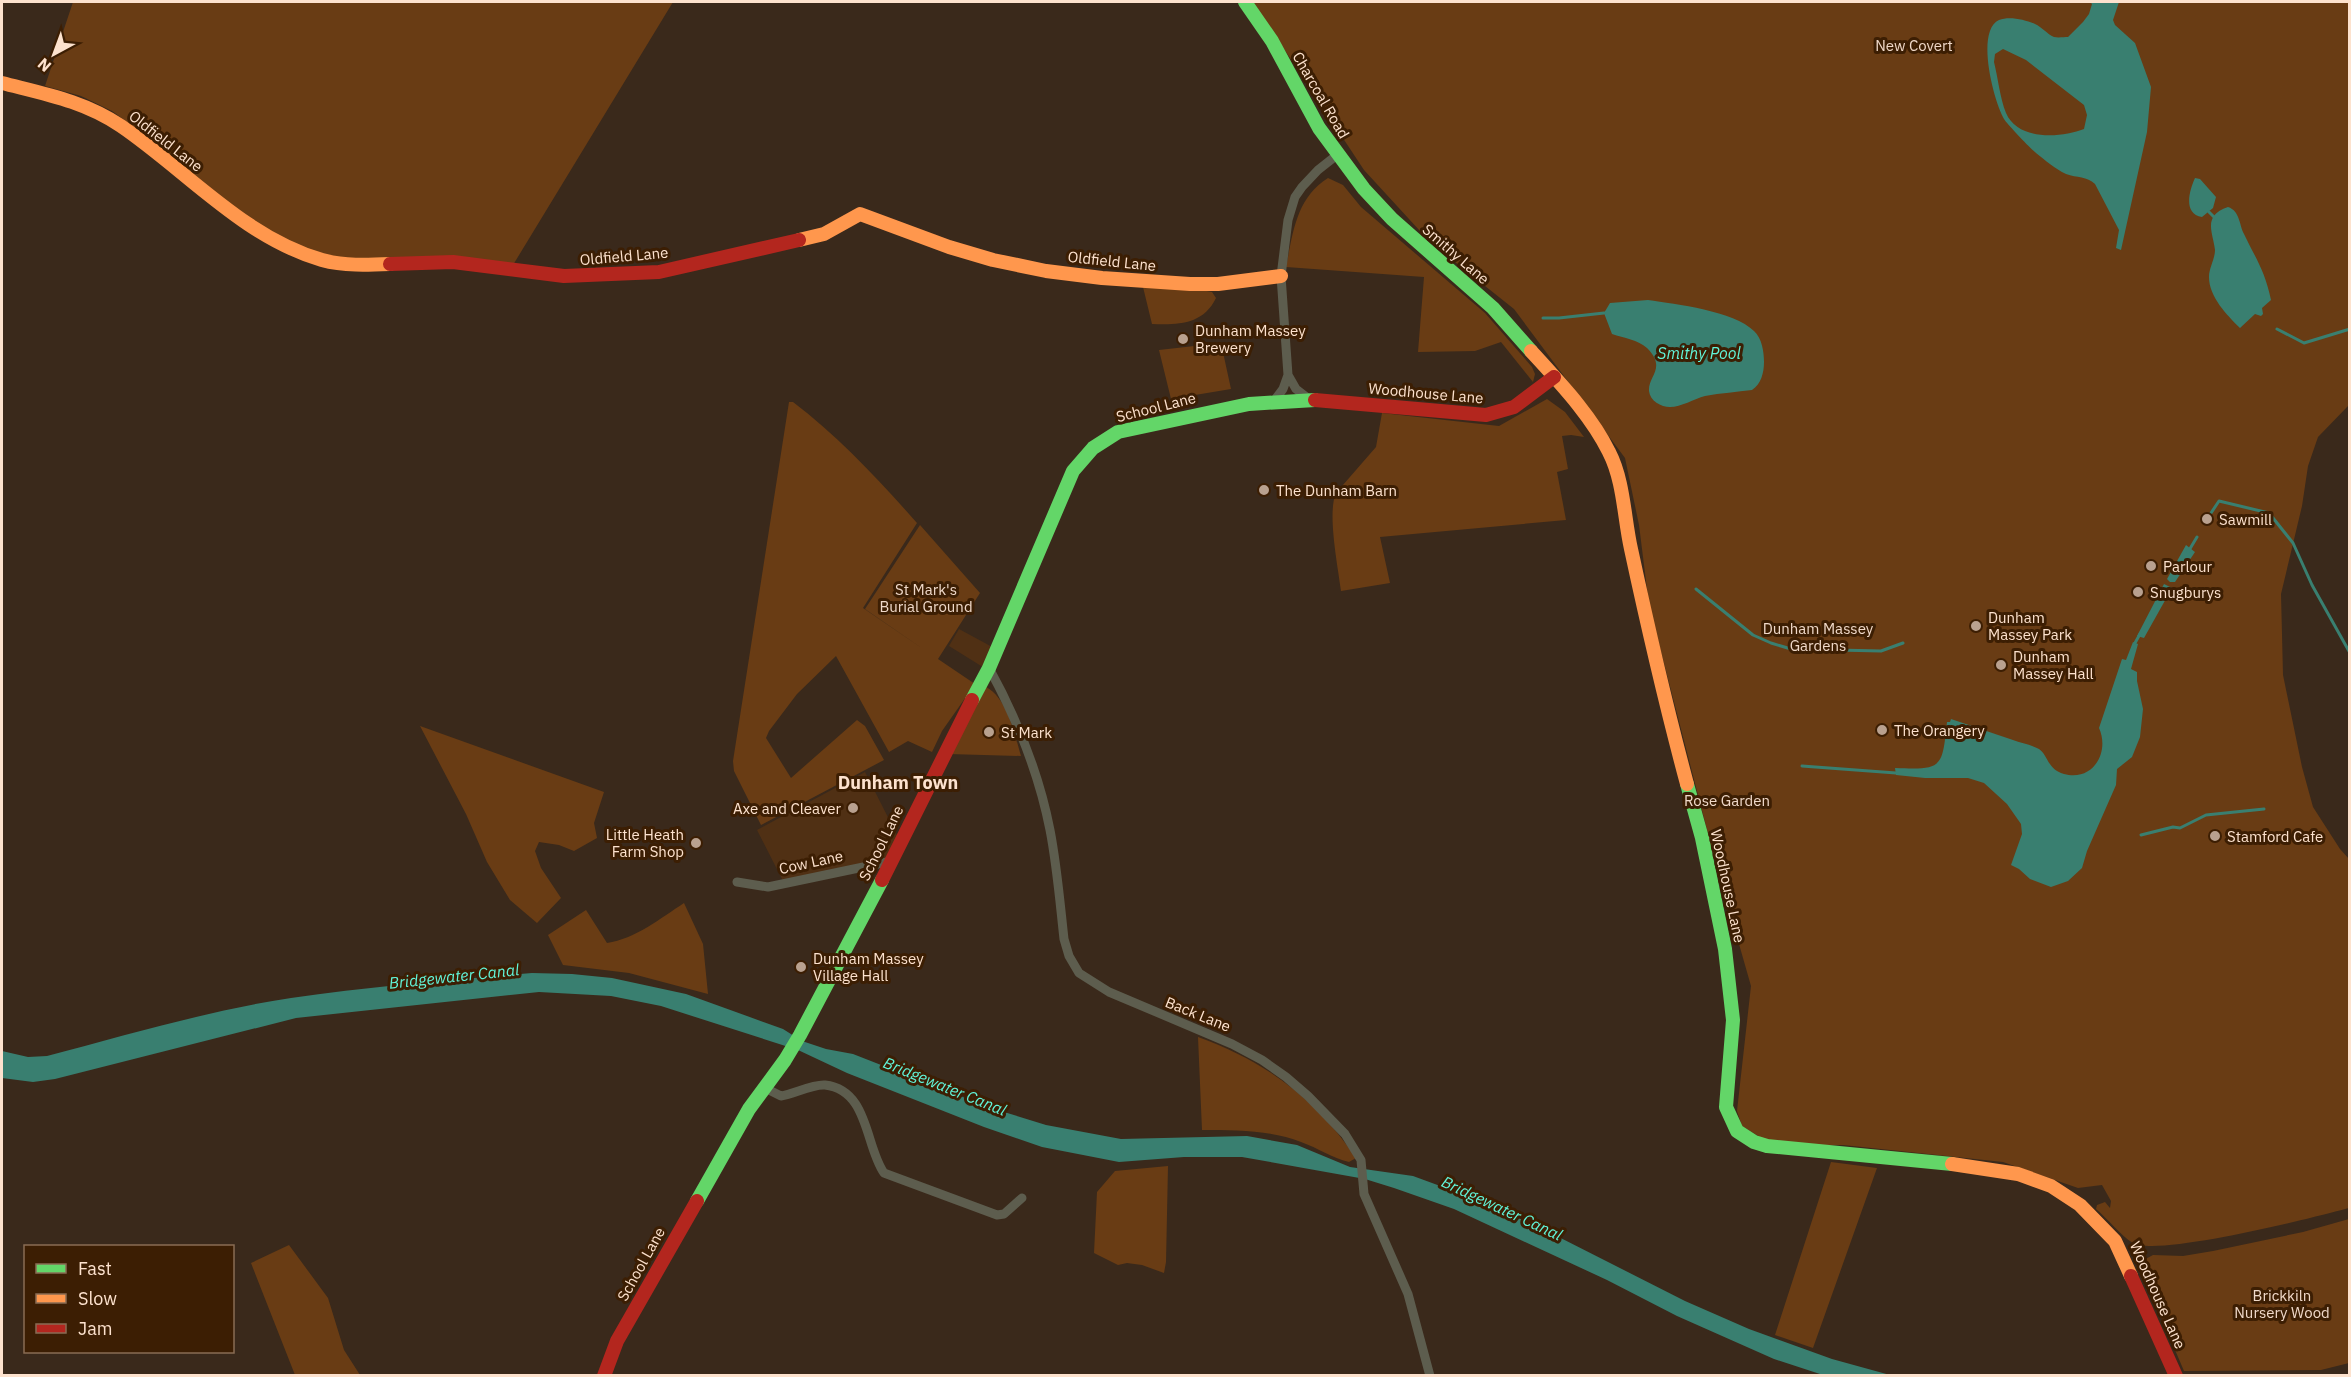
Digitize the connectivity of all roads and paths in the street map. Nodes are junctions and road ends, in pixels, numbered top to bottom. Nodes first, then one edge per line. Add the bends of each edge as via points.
1 (1245, 2) edge
2 (2, 83) edge
3 (1337, 155) junction
4 (1281, 276) junction
5 (1288, 375) junction
6 (1554, 377) junction
7 (1309, 399) junction
8 (1274, 401) junction
9 (989, 668) junction
10 (892, 861) junction
11 (737, 882) dead end
12 (765, 1088) junction
13 (1022, 1198) dead end
14 (604, 1376) edge
15 (1430, 1376) edge
16 (2175, 1376) edge

1 - 3 street, Charcoal Road via 1272,41
2 - 4 street, Oldfield Lane via 77,102 122,126 209,196 271,239 322,260 352,265 453,262 564,276 638,274 825,234 860,214 949,247 1046,271 1190,284
3 - 4 street, Charcoal Road via 1309,178 1295,197
3 - 6 street, Smithy Lane via 1392,219 1492,308
4 - 5 street, Charcoal Road
5 - 7 street via 1296,389
5 - 8 street
6 - 7 street, Woodhouse Lane via 1514,407 1486,415
6 - 16 street, Woodhouse Lane via 1590,423 1616,468 1666,708 1702,838 1725,949 1733,1020 1726,1107 1732,1125 1743,1136 1767,1146 1977,1166 2018,1174 2059,1190 2115,1241
7 - 8 street, School Lane
8 - 9 street, School Lane via 1133,427 1093,448 1073,471
9 - 10 street, School Lane
9 - 15 street, Back Lane via 1034,769 1050,832 1065,939 1079,973 1108,992 1262,1060 1332,1120 1354,1147 1362,1165 1363,1189 1408,1294
10 - 11 street, Cow Lane via 768,887
10 - 12 street, School Lane via 800,1035
12 - 13 street via 781,1096 824,1085 844,1093 862,1112 884,1173 997,1215 1004,1214
12 - 14 street, School Lane via 749,1109 629,1318

